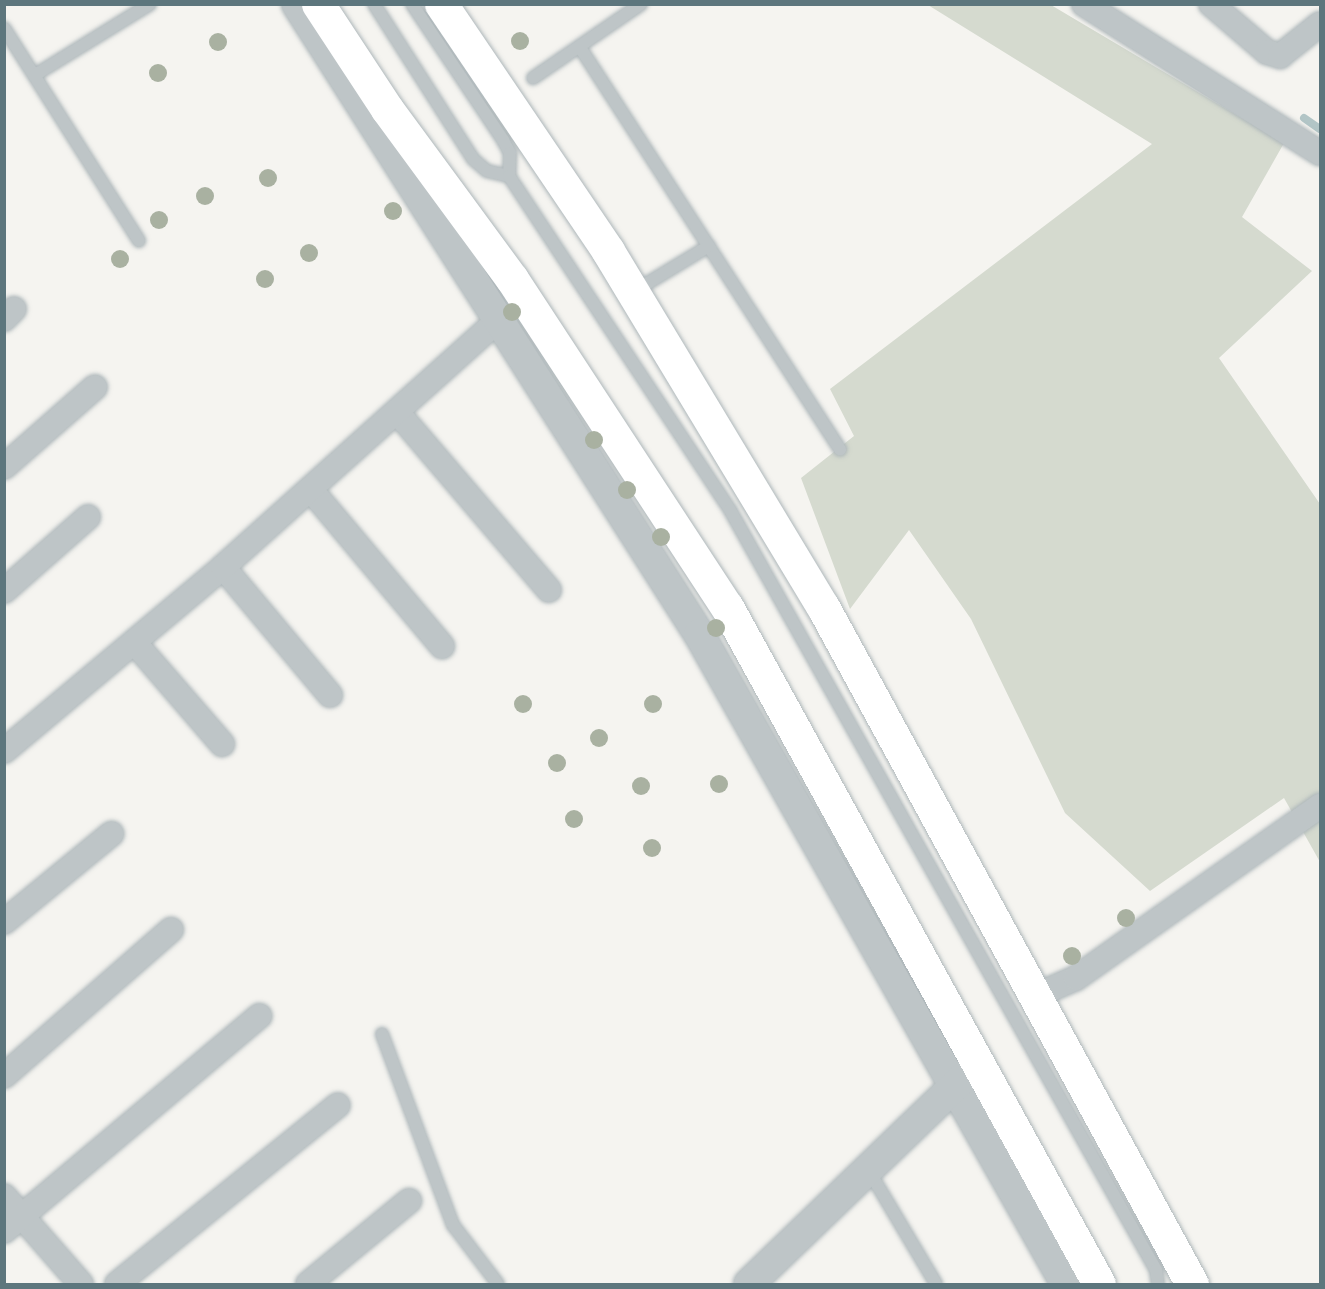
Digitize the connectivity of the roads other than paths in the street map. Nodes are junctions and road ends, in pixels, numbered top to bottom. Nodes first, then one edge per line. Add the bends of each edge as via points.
1 (150, 4) edge
2 (297, 4) edge
3 (318, 4) edge
4 (374, 4) edge
5 (412, 4) edge
6 (441, 4) edge
7 (641, 4) edge
8 (1084, 4) edge
9 (1211, 4) edge
10 (1320, 24) edge
11 (4, 28) edge
12 (581, 49) junction
13 (35, 75) junction
14 (533, 78) dead end
15 (1320, 153) edge
16 (509, 176) junction
17 (139, 241) dead end
18 (709, 246) junction
19 (633, 292) junction
20 (499, 319) junction
21 (95, 387) dead end
22 (397, 412) junction
23 (840, 449) dead end
24 (4, 466) edge
25 (311, 490) junction
26 (88, 517) dead end
27 (223, 567) junction
28 (549, 590) dead end
29 (4, 591) edge
30 (134, 642) junction
31 (442, 646) dead end
32 (330, 695) dead end
33 (222, 744) dead end
34 (4, 751) edge
35 (1320, 806) edge
36 (111, 834) dead end
37 (4, 922) edge
38 (171, 930) dead end
39 (1033, 997) junction
40 (259, 1016) dead end
41 (382, 1034) dead end
42 (980, 1063) junction
43 (4, 1076) edge
44 (955, 1085) junction
45 (338, 1105) dead end
46 (869, 1171) junction
47 (4, 1196) edge
48 (409, 1202) dead end
49 (13, 1224) edge
50 (1156, 1270) junction
51 (81, 1284) edge
52 (117, 1284) edge
53 (308, 1284) edge
54 (498, 1284) edge
55 (748, 1284) edge
56 (936, 1284) edge
57 (1066, 1284) edge
58 (1099, 1284) edge
59 (1158, 1284) edge
60 (1176, 1284) edge
61 (1192, 1284) edge

1 - 13 lane
2 - 20 street
3 - 42 main road via 387,110 512,279 727,608
4 - 16 lane via 473,159 487,171
5 - 16 lane via 503,140 510,153
6 - 19 main road
7 - 12 lane
8 - 15 street
9 - 10 street via 1267,52 1280,56
11 - 13 lane
12 - 14 lane
12 - 18 lane
13 - 17 lane
16 - 50 lane via 730,510
18 - 19 lane
18 - 23 lane
19 - 39 main road via 823,607
20 - 22 street
20 - 44 street via 699,634
21 - 24 street
22 - 25 street
22 - 28 street
25 - 27 street
25 - 31 street
26 - 29 street
27 - 30 street
27 - 32 street
30 - 33 street
30 - 34 street
35 - 39 street via 1076,978
36 - 37 street
38 - 43 street
39 - 61 main road
40 - 49 street
41 - 54 lane via 453,1225
42 - 44 street
42 - 58 main road
44 - 46 street
44 - 57 street
45 - 52 street
46 - 55 street
46 - 56 lane
47 - 49 street
48 - 53 street
49 - 51 street
50 - 59 lane
50 - 60 lane

